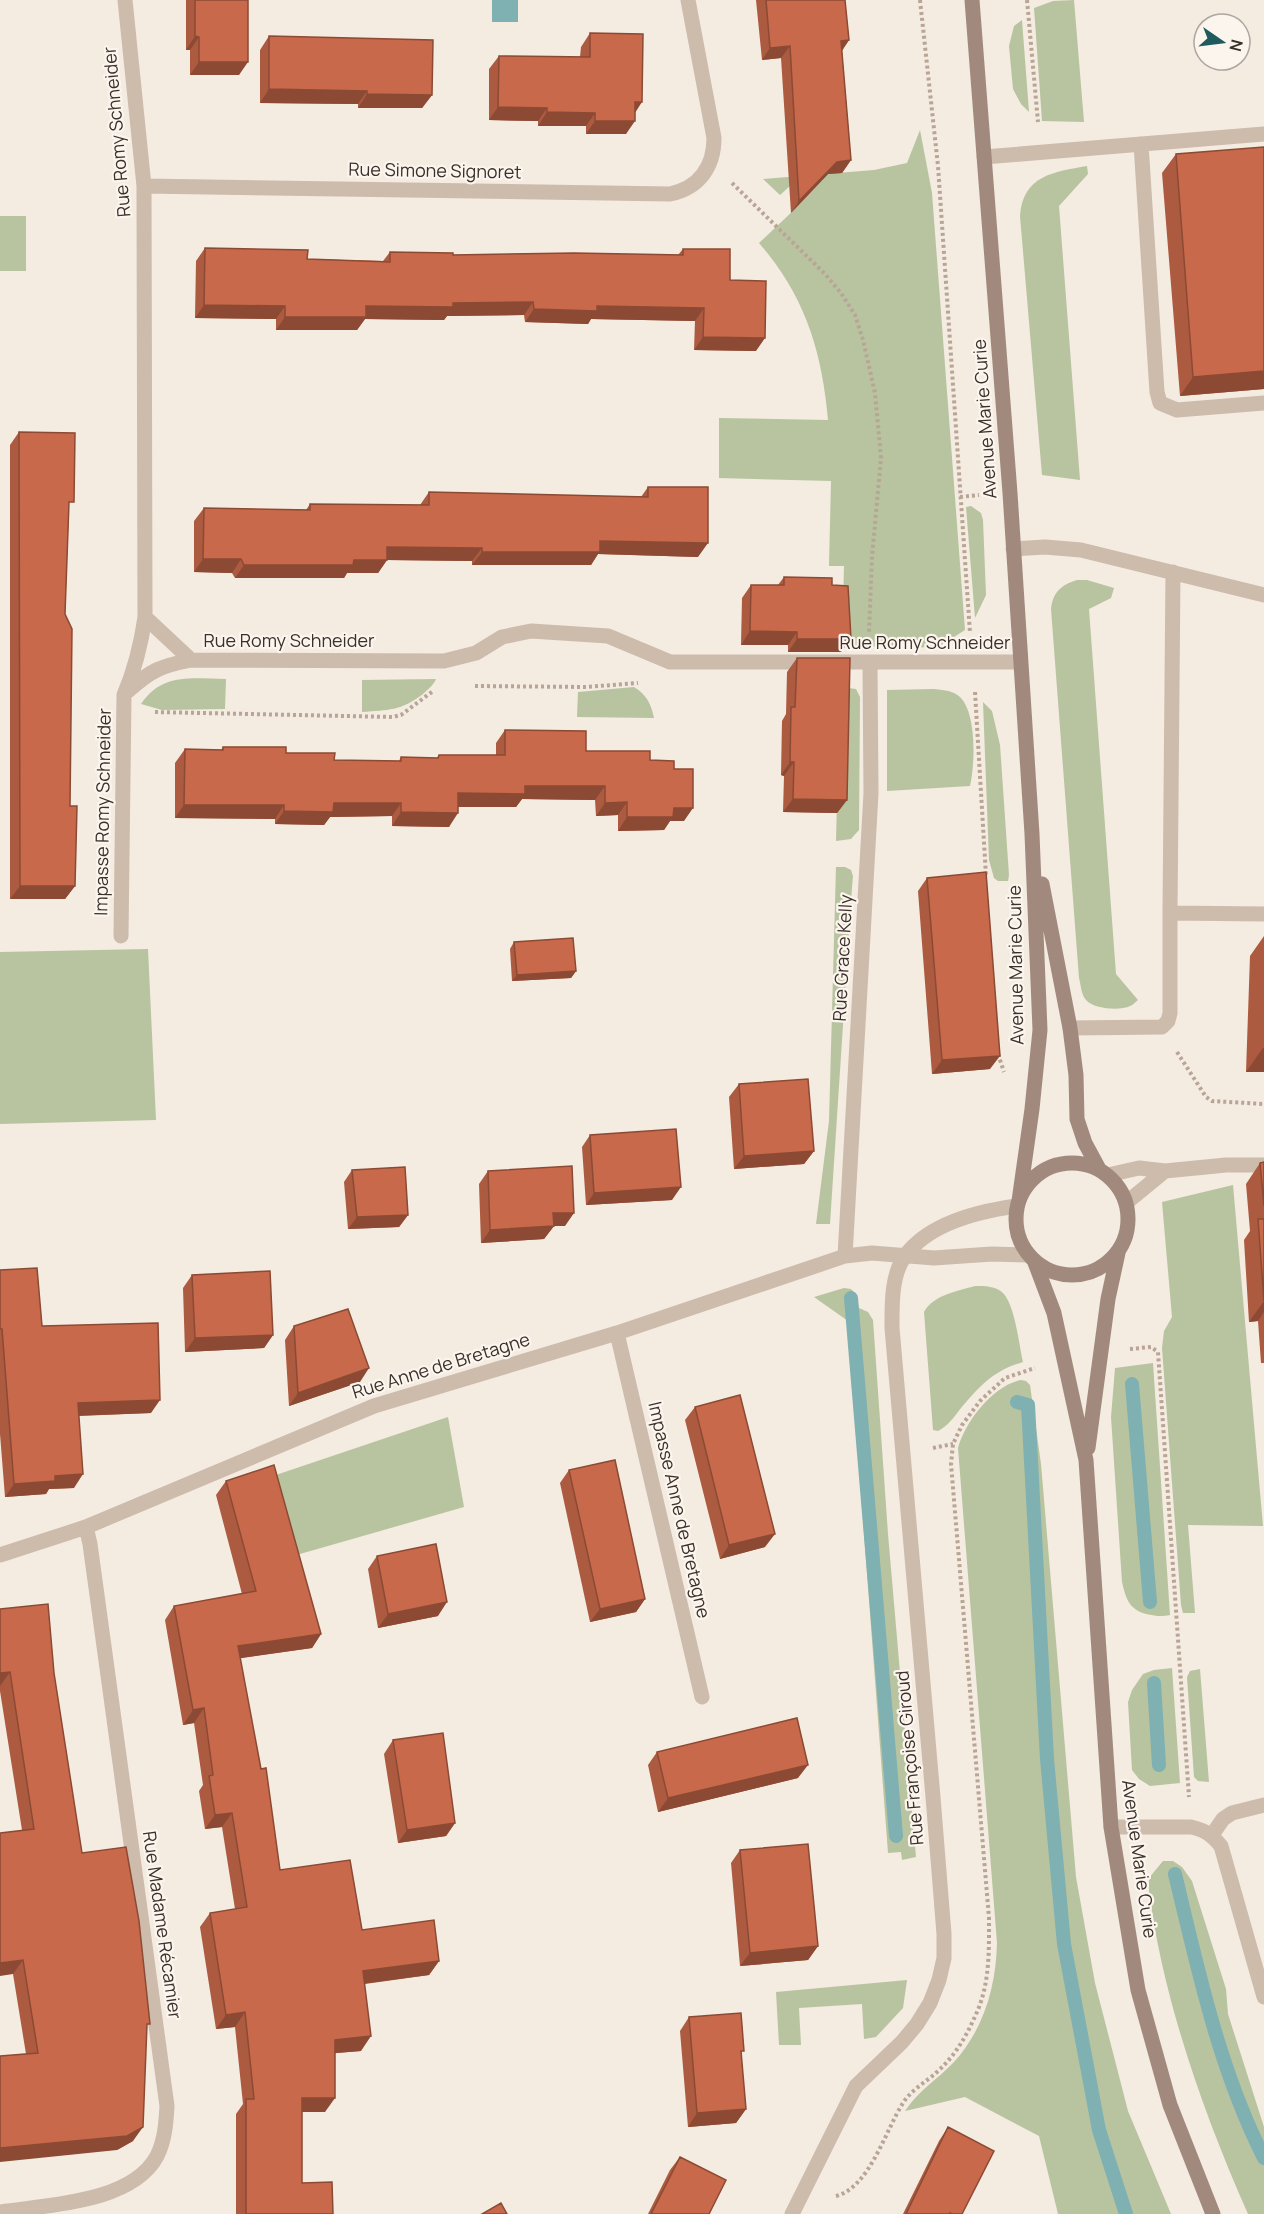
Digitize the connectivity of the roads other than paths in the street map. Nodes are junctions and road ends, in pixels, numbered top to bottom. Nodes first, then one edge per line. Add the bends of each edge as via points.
1 (125, 0) edge
2 (688, 0) edge
3 (972, 0) edge
4 (1264, 134) edge
5 (1141, 144) junction
6 (984, 157) junction
7 (144, 186) junction
8 (1264, 403) edge
9 (1013, 549) junction
10 (1173, 572) junction
11 (1264, 595) edge
12 (145, 617) junction
13 (191, 660) junction
14 (1020, 662) junction
15 (870, 663) junction
16 (124, 695) junction
17 (1032, 834) junction
18 (1170, 913) junction
19 (1264, 914) edge
20 (121, 936) dead end
21 (1070, 1028) junction
22 (1264, 1165) edge
23 (1165, 1171) junction
24 (1104, 1172) junction
25 (1018, 1203) junction
26 (1126, 1203) junction
27 (1118, 1251) junction
28 (845, 1256) junction
29 (905, 1256) junction
30 (1032, 1258) junction
31 (617, 1333) junction
32 (1086, 1460) junction
33 (86, 1527) junction
34 (0, 1555) edge
35 (702, 1697) dead end
36 (1264, 1805) edge
37 (1111, 1827) junction
38 (1212, 1835) junction
39 (1264, 1996) edge
40 (0, 2212) edge
41 (792, 2214) edge
42 (1213, 2214) edge

1 - 7 street, Rue Romy Schneider
2 - 7 street, Rue Simone Signoret via 714,150 705,174 684,192
3 - 6 main road, Avenue Marie Curie
4 - 5 street
5 - 6 street
5 - 8 street via 1160,403 1177,410
6 - 9 main road, Avenue Marie Curie
7 - 12 street, Rue Romy Schneider
9 - 10 street via 1081,550
9 - 14 main road, Avenue Marie Curie
10 - 11 street
10 - 18 street
12 - 13 street, Rue Romy Schneider
12 - 16 street via 142,644
13 - 15 street, Rue Romy Schneider via 444,661 476,653 502,637 531,632 608,636 670,662
13 - 16 street, Impasse Romy Schneider via 148,673
14 - 15 street, Rue Romy Schneider
14 - 17 main road, Avenue Marie Curie
15 - 28 street, Rue Grace Kelly via 871,793
16 - 20 street, Impasse Romy Schneider
17 - 21 main road, Avenue Marie Curie
17 - 25 main road, Avenue Marie Curie via 1040,1030
18 - 19 street
18 - 21 street via 1168,1021 1162,1027
21 - 24 main road, Avenue Marie Curie via 1077,1119 1085,1143
22 - 23 street
23 - 24 street via 1139,1168
23 - 26 street
24 - 25 main road via 1072,1162 1046,1169 1034,1177
24 - 26 main road via 1122,1192
25 - 29 street via 970,1214 927,1235
25 - 30 main road via 1016,1227
26 - 27 main road via 1125,1240
27 - 30 main road via 1098,1269 1078,1275 1057,1274
27 - 32 main road, Avenue Marie Curie
28 - 29 street, Rue Anne de Bretagne
28 - 31 street, Rue Anne de Bretagne
29 - 30 street, Rue Anne de Bretagne via 992,1254
29 - 41 street, Rue Françoise Giroud via 892,1300 892,1328 944,1958 930,2003 902,2042 856,2086
30 - 32 main road, Avenue Marie Curie via 1054,1312
31 - 33 street, Rue Anne de Bretagne via 374,1406
31 - 35 street, Impasse Anne de Bretagne
32 - 37 main road, Avenue Marie Curie
33 - 34 street, Rue Anne de Bretagne
33 - 40 street, Rue Madame Récamier via 167,2106 166,2132 156,2157 126,2187 103,2196
36 - 38 street via 1232,1813
37 - 38 street via 1191,1827
37 - 42 main road, Avenue Marie Curie via 1138,1990 1154,2051 1170,2105
38 - 39 street via 1221,1846

